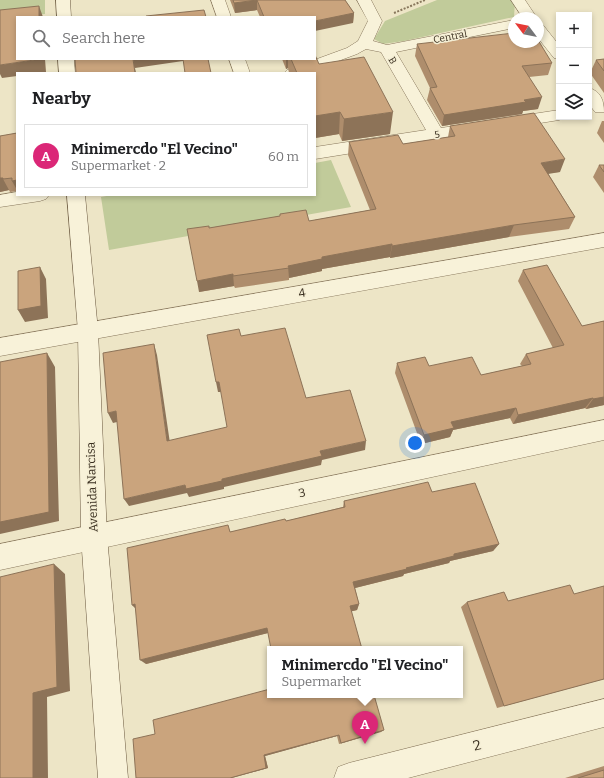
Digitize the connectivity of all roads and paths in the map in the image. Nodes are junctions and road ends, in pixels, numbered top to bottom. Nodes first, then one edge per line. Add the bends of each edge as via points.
1 (63, 0) edge
2 (218, 0) edge
3 (364, 0) edge
4 (425, 0) edge
5 (518, 0) edge
6 (526, 12) edge
7 (64, 16) edge
8 (224, 16) edge
9 (375, 20) junction
10 (508, 25) edge
11 (544, 36) edge
12 (364, 44) junction
13 (387, 49) junction
14 (556, 51) edge
15 (66, 60) edge
16 (237, 60) edge
17 (67, 72) edge
18 (242, 72) edge
19 (295, 72) edge
20 (592, 98) edge
21 (598, 108) edge
22 (556, 115) edge
23 (436, 134) junction
24 (316, 153) edge
25 (33, 196) edge
26 (76, 196) edge
27 (0, 201) edge
28 (604, 240) edge
29 (88, 331) junction
30 (0, 347) edge
31 (604, 430) edge
32 (94, 536) junction
33 (0, 557) edge
34 (604, 713) edge
35 (113, 778) edge
36 (349, 778) edge

1 - 7 street
2 - 8 street
3 - 9 street
4 - 9 path
5 - 6 street
9 - 12 street
10 - 13 street, Central
11 - 14 street
12 - 13 street, B
12 - 19 street
13 - 23 street, B
15 - 17 street
16 - 18 street
20 - 21 street
22 - 23 street, 5
23 - 24 street, 5
25 - 27 street
26 - 29 street, Avenida Narcisa
28 - 29 street, 4
29 - 30 street, 4
29 - 32 street, Avenida Narcisa
31 - 32 street, 3
32 - 33 street, 3
32 - 35 street, Avenida Narcisa
34 - 36 street, 2

